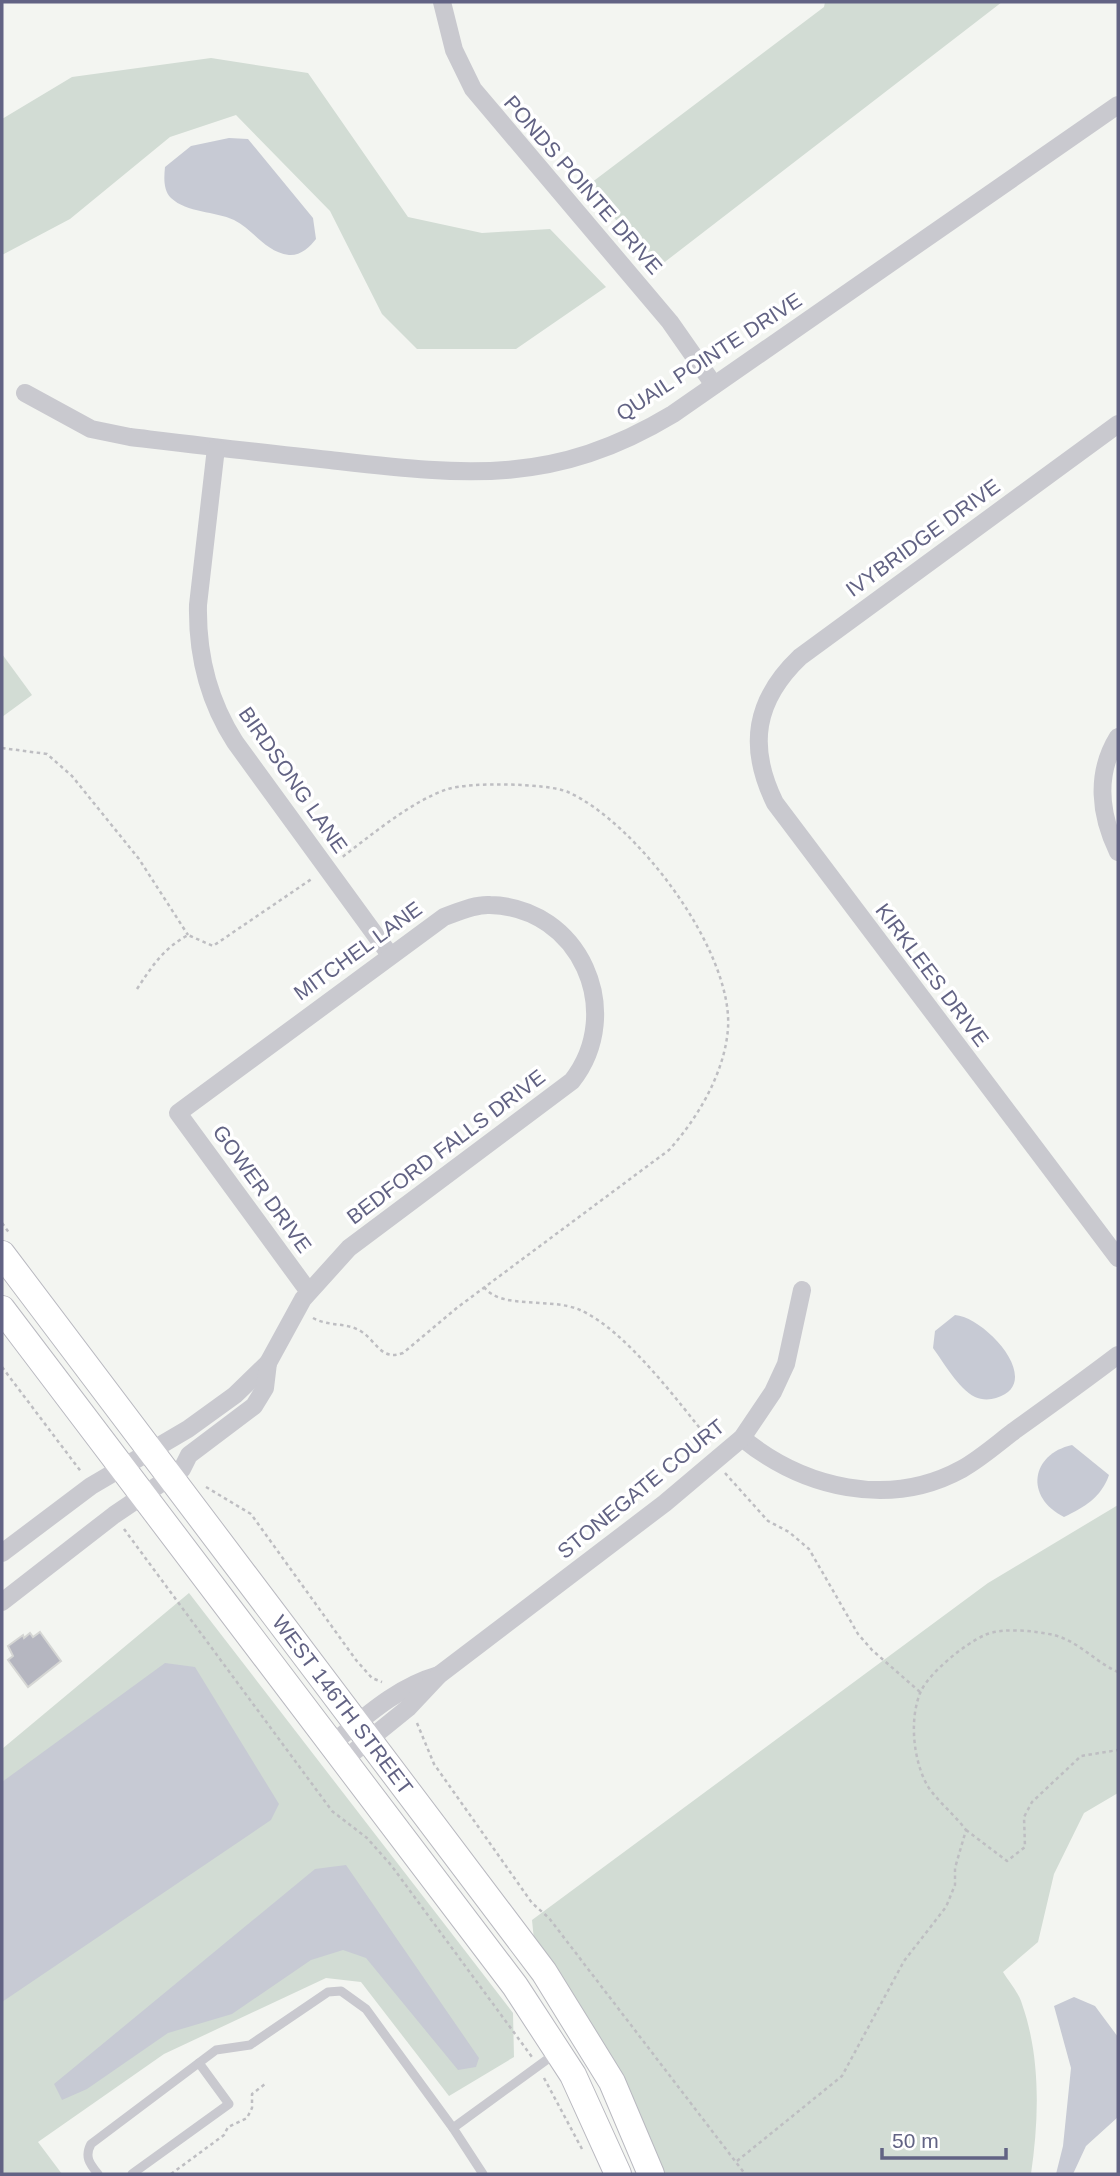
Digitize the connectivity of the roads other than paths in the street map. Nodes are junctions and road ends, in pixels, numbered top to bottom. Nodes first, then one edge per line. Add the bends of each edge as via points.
1 (442, 2) edge
2 (1118, 105) edge
3 (713, 385) junction
4 (25, 393) dead end
5 (1118, 424) edge
6 (216, 448) junction
7 (767, 700) joint
8 (1118, 737) edge
9 (1118, 852) edge
10 (578, 951) joint
11 (390, 955) junction
12 (178, 1113) joint
13 (4, 1242) edge
14 (1118, 1258) edge
15 (802, 1290) dead end
16 (309, 1292) junction
17 (2, 1309) edge
18 (1118, 1355) edge
19 (268, 1363) junction
20 (743, 1438) junction
21 (149, 1453) junction
22 (123, 1469) junction
23 (167, 1477) junction
24 (142, 1495) junction
25 (2, 1553) edge
26 (2, 1602) edge
27 (363, 1731) junction
28 (339, 1751) junction
29 (559, 2051) junction
30 (199, 2063) junction
31 (453, 2128) junction
32 (98, 2174) edge
33 (132, 2174) edge
34 (483, 2174) edge
35 (618, 2174) edge
36 (651, 2174) edge

1 - 3 street, PONDS POINTE DRIVE via 454,50 473,89 661,312
2 - 3 street, QUAIL POINTE DRIVE
3 - 6 street, QUAIL POINTE DRIVE via 623,441 548,466 510,472 442,473
4 - 6 street, QUAIL POINTE DRIVE via 91,429
5 - 7 street, IVYBRIDGE DRIVE via 818,643 780,676
6 - 11 street, BIRDSONG LANE via 198,605 205,675 224,725
7 - 14 street, KIRKLEES DRIVE via 760,723 759,758 775,803
8 - 9 street via 1107,759 1102,802
10 - 11 street, MITCHEL LANE via 548,923 488,904 444,917
10 - 16 street, BEDFORD FALLS DRIVE via 593,987 595,1020 588,1056 572,1081 368,1232
11 - 12 street, MITCHEL LANE
12 - 16 street, GOWER DRIVE
13 - 21 main road, WEST 146TH STREET
15 - 20 street, STONEGATE COURT via 786,1364
16 - 19 street, BEDFORD FALLS DRIVE
17 - 22 main road, WEST 146TH STREET
18 - 20 street via 963,1469 914,1485 864,1490 816,1481 778,1464
19 - 21 street, BEDFORD FALLS DRIVE via 234,1395
19 - 23 street, BEDFORD FALLS DRIVE via 265,1388 254,1406
20 - 27 street, STONEGATE COURT via 439,1675 423,1694
21 - 22 street, BEDFORD FALLS DRIVE
21 - 23 main road, WEST 146TH STREET
22 - 24 main road, WEST 146TH STREET
22 - 25 street, BEDFORD FALLS DRIVE via 91,1486
23 - 24 street, BEDFORD FALLS DRIVE
23 - 27 main road, WEST 146TH STREET
24 - 26 street, BEDFORD FALLS DRIVE
24 - 28 main road, WEST 146TH STREET
27 - 28 street, STONEGATE COURT
27 - 36 main road, WEST 146TH STREET via 567,2006 612,2082
28 - 29 main road, WEST 146TH STREET
29 - 31 lane
29 - 35 main road, WEST 146TH STREET
30 - 31 lane via 226,2046 250,2045 317,1997 341,1991 366,2009
30 - 32 lane via 91,2144 86,2151 88,2161
30 - 33 lane via 229,2104
31 - 34 lane

